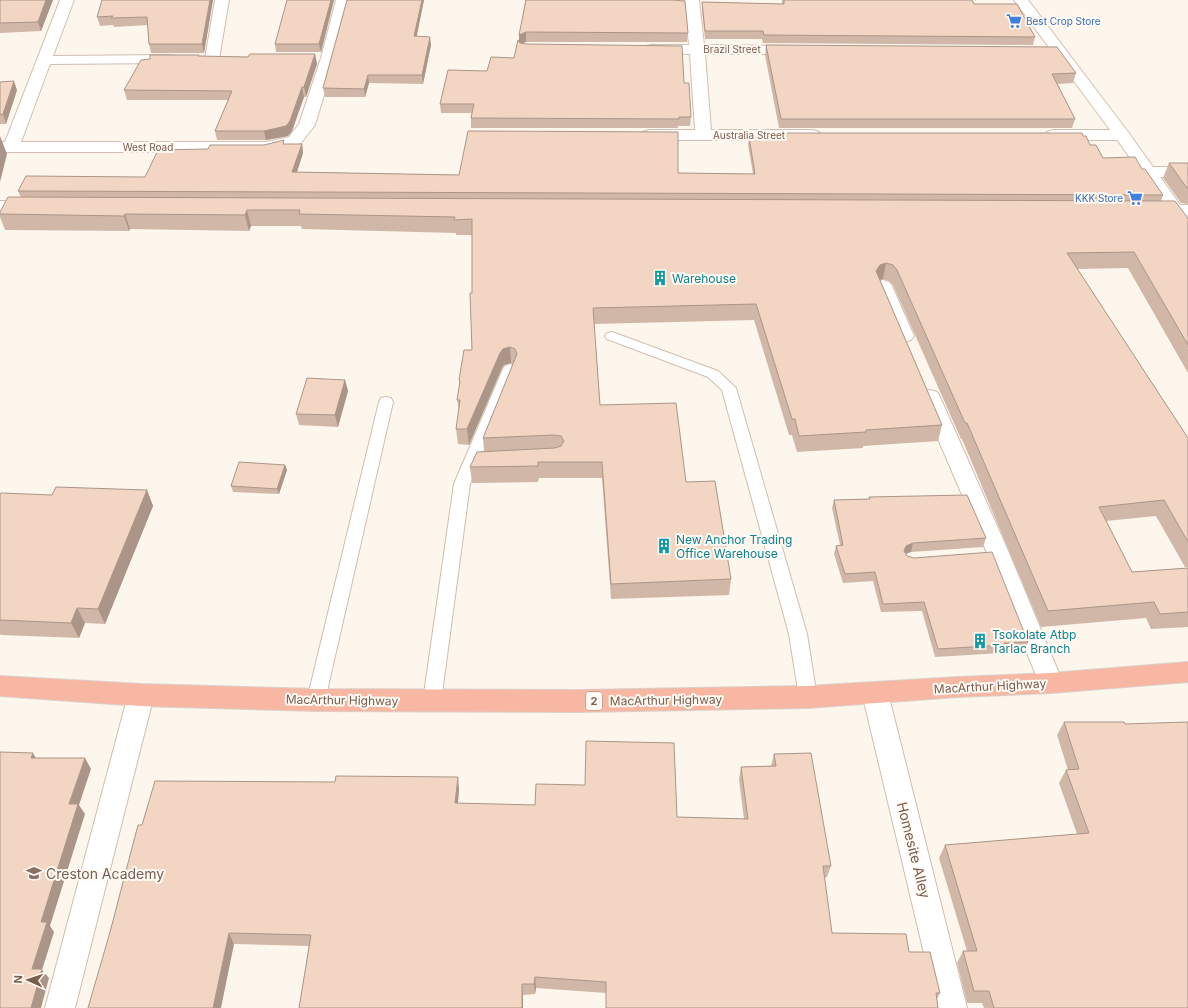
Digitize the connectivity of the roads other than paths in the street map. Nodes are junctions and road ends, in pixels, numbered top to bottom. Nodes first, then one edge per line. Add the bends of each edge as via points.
1 (66, 0) edge
2 (222, 0) edge
3 (343, 0) edge
4 (692, 0) edge
5 (1021, 0) edge
6 (635, 48) edge
7 (697, 49) junction
8 (807, 50) edge
9 (1042, 51) edge
10 (1058, 51) junction
11 (312, 58) edge
12 (328, 58) junction
13 (212, 59) junction
14 (227, 59) edge
15 (44, 60) junction
16 (1122, 134) junction
17 (631, 135) edge
18 (703, 135) junction
19 (830, 135) edge
20 (1035, 135) edge
21 (6, 147) edge
22 (1149, 172) junction
23 (1188, 172) edge
24 (0, 206) edge
25 (48, 206) edge
26 (1136, 210) edge
27 (1182, 210) edge
28 (1188, 228) edge
29 (883, 286) edge
30 (612, 336) dead end
31 (912, 355) edge
32 (510, 369) edge
33 (921, 376) edge
34 (386, 402) dead end
35 (1188, 672) edge
36 (1051, 684) junction
37 (0, 686) edge
38 (875, 693) junction
39 (141, 695) junction
40 (808, 697) junction
41 (316, 700) junction
42 (432, 701) junction
43 (60, 1008) edge
44 (952, 1008) edge

1 - 15 street
2 - 13 street
3 - 12 street
4 - 7 street
5 - 10 street
6 - 7 street, Brazil Street
7 - 8 street, Brazil Street
7 - 18 street
9 - 10 street
10 - 16 street
11 - 12 street
12 - 21 street, West Road via 307,125 295,140 266,146
13 - 14 street
13 - 15 street
15 - 21 street
16 - 20 street
16 - 22 street
17 - 18 street, Australia Street
18 - 19 street, Australia Street
22 - 23 street
22 - 27 street
24 - 25 street
26 - 27 street
27 - 28 street
29 - 31 street
30 - 40 lane via 713,374 729,388 798,634
32 - 42 lane via 479,460 462,484
33 - 36 street via 990,554
34 - 41 lane
35 - 36 highway, MacArthur Highway / 2
36 - 38 highway, MacArthur Highway / 2
37 - 39 highway, MacArthur Highway / 2
38 - 40 highway, MacArthur Highway / 2
38 - 44 street, Homesite Alley
39 - 41 highway, MacArthur Highway / 2
39 - 43 street
40 - 42 highway, MacArthur Highway / 2
41 - 42 highway, MacArthur Highway / 2

